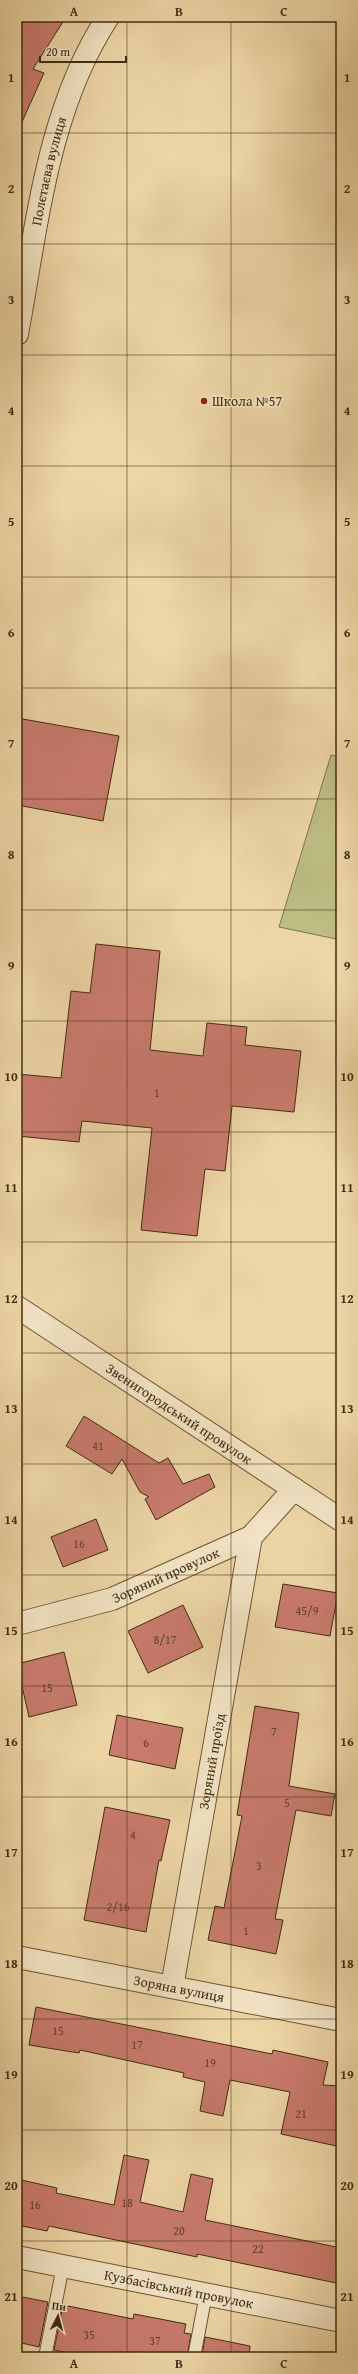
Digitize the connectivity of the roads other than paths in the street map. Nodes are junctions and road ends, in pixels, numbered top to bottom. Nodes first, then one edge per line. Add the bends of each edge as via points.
1 (108, 17) edge
2 (17, 334) edge
3 (17, 1307) edge
4 (294, 1489) junction
5 (341, 1520) edge
6 (250, 1537) junction
7 (17, 1624) edge
8 (17, 1957) edge
9 (172, 1987) junction
10 (341, 2020) edge
11 (17, 2257) edge
12 (63, 2266) junction
13 (206, 2294) junction
14 (341, 2321) edge
15 (45, 2357) edge
16 (194, 2357) edge

1 - 2 street, Полєтаєва вулиця via 81,67 63,112 49,158
3 - 4 street, Звенигородський провулок
4 - 5 street, Звенигородський провулок
4 - 6 street, Зоряний провулок
6 - 7 street, Зоряний провулок via 112,1599
6 - 9 street, Зоряний проїзд
8 - 9 street, Зоряна вулиця
9 - 10 street, Зоряна вулиця
11 - 12 street, Кузбасівський провулок
12 - 13 street, Кузбасівський провулок
12 - 15 lane
13 - 14 street, Кузбасівський провулок
13 - 16 lane

